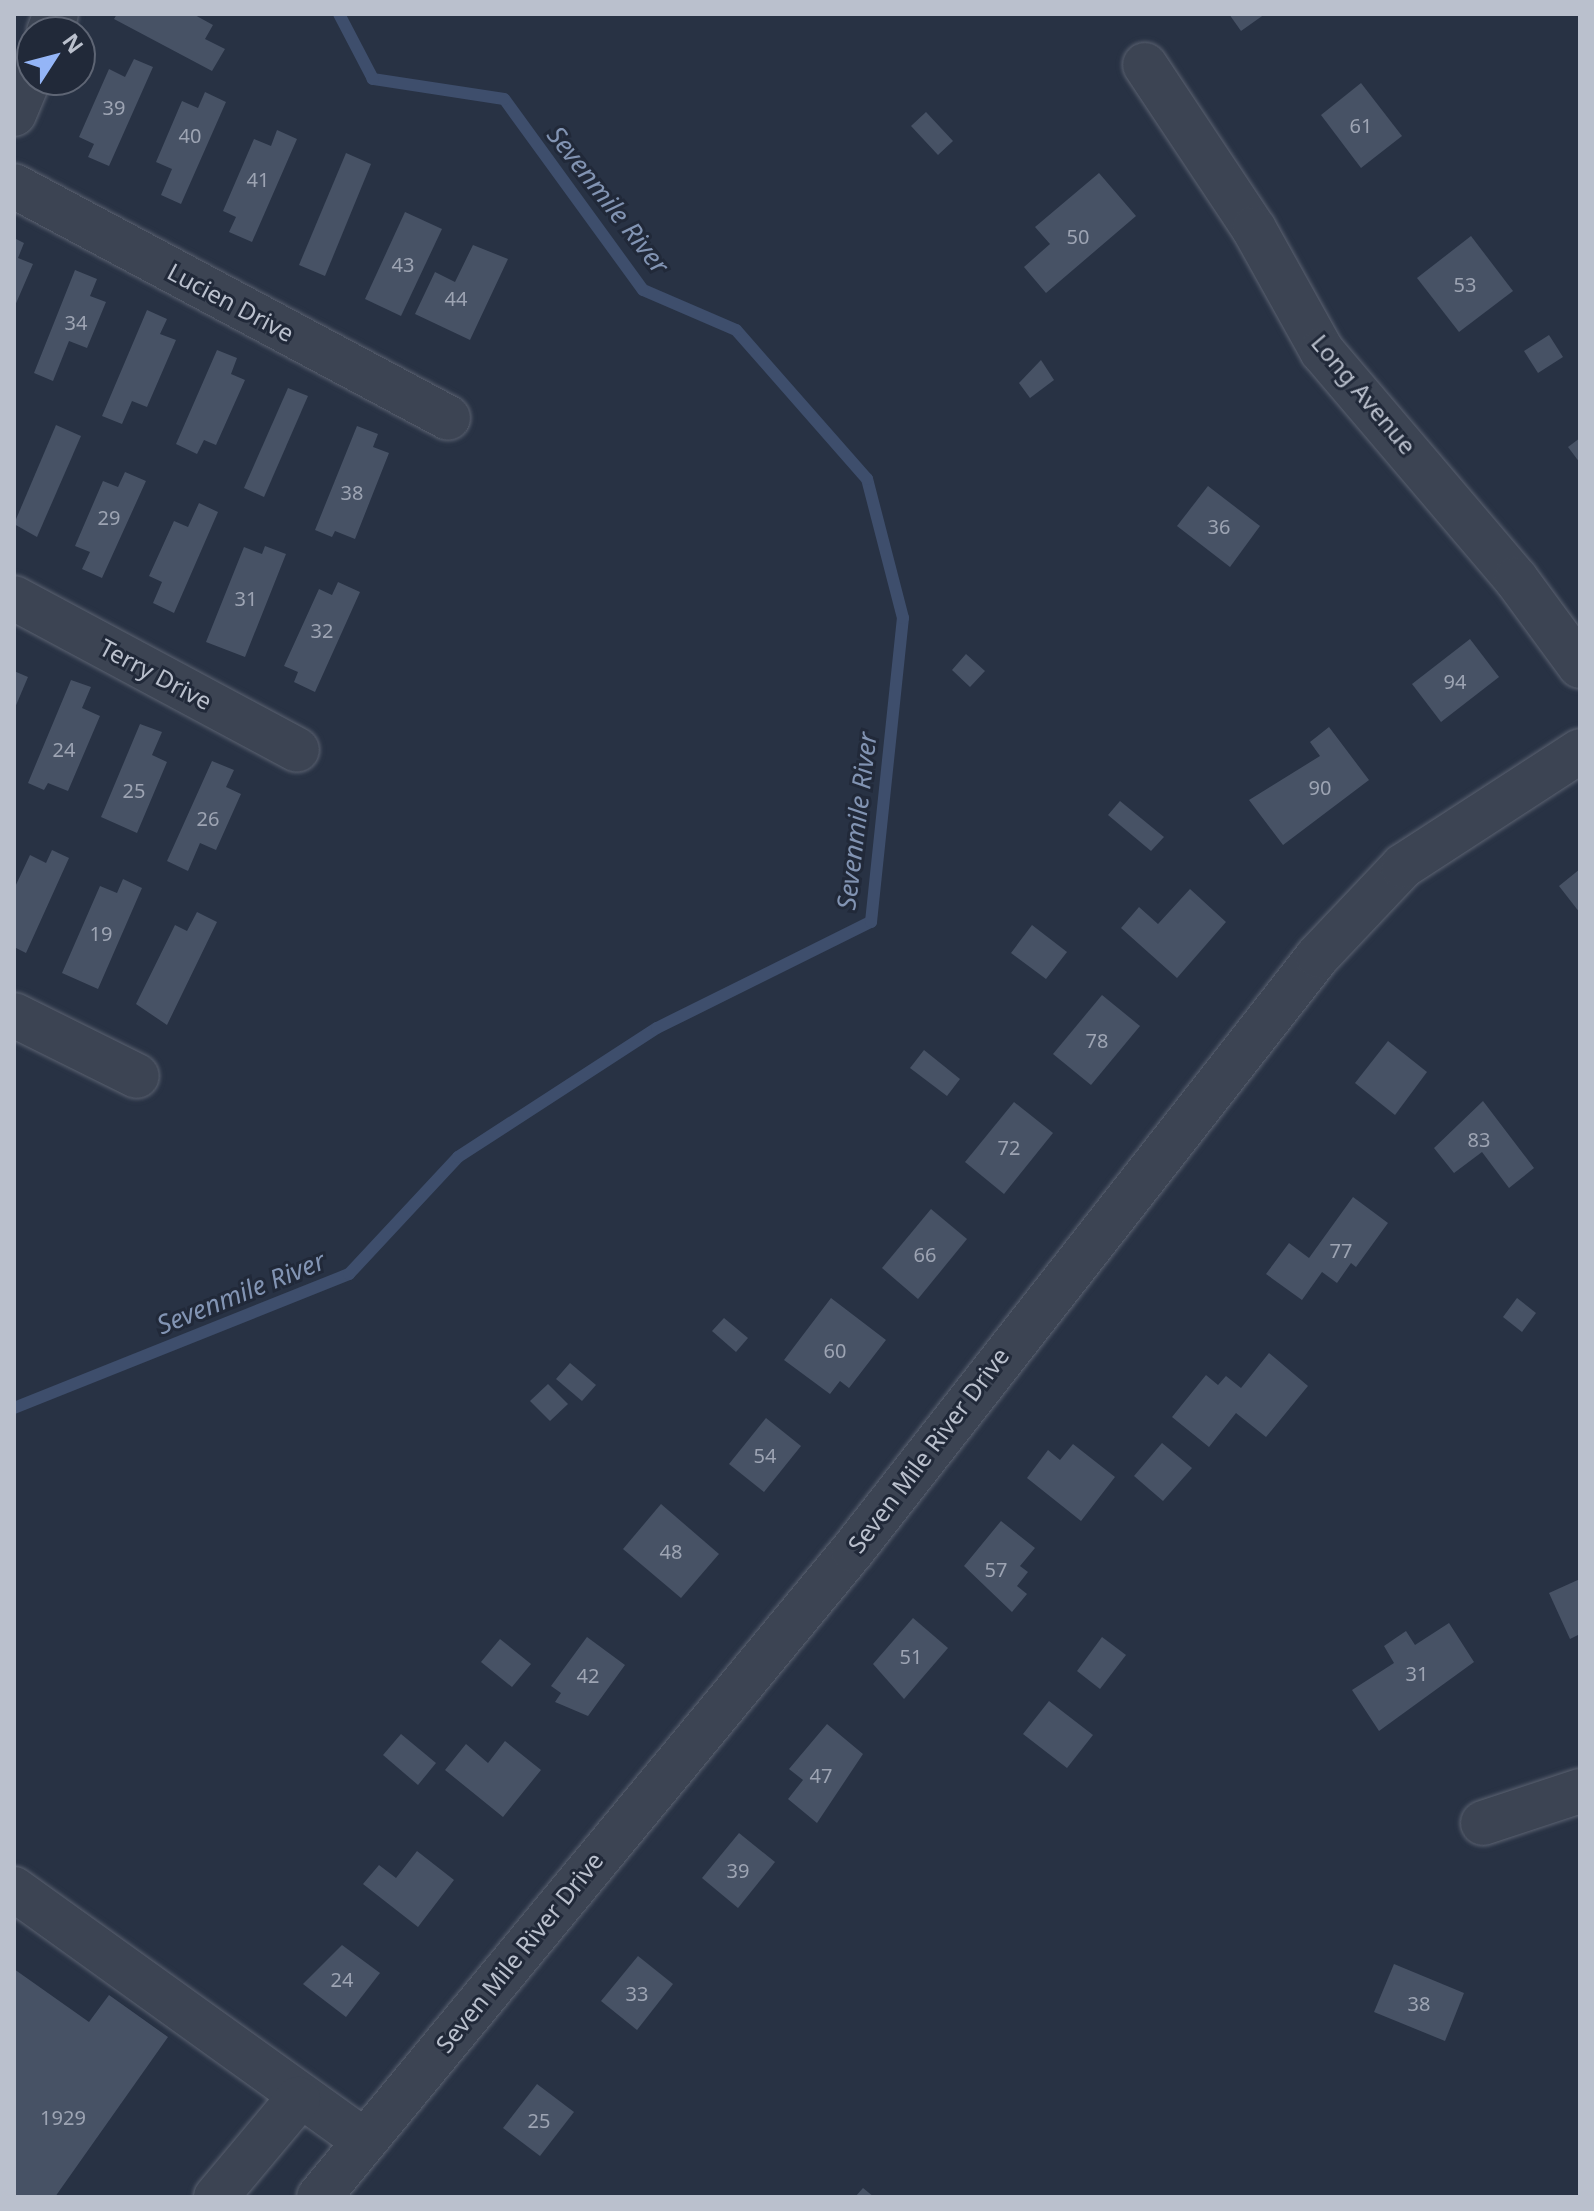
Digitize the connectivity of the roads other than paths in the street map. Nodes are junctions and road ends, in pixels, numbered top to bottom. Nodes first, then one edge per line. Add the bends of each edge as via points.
1 (1145, 65) dead end
2 (14, 186) edge
3 (448, 418) dead end
4 (14, 598) edge
5 (1580, 666) edge
6 (297, 750) dead end
7 (1580, 751) edge
8 (14, 1015) edge
9 (137, 1076) dead end
10 (1580, 1791) edge
11 (1483, 1823) dead end
12 (14, 1889) edge
13 (298, 2099) junction
14 (365, 2141) junction
15 (216, 2197) edge
16 (319, 2197) edge

1 - 5 street, Long Avenue via 1254,229 1322,351 1506,566
2 - 3 street, Lucien Drive
4 - 6 street, Terry Drive
7 - 14 street, Seven Mile River Drive via 1403,866 1318,956 853,1550
8 - 9 street
10 - 11 street
12 - 13 street
13 - 14 street
13 - 15 street
14 - 16 street, Seven Mile River Drive

